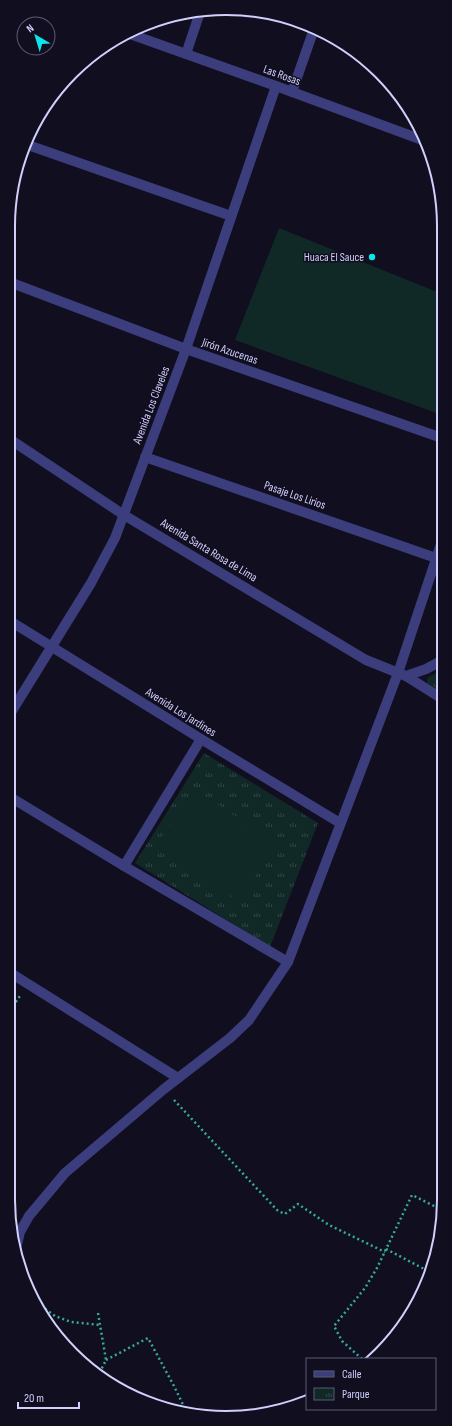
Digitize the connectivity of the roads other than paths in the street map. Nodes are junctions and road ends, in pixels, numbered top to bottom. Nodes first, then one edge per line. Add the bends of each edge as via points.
1 (198, 17) edge
2 (312, 34) edge
3 (135, 36) edge
4 (186, 54) junction
5 (276, 86) junction
6 (292, 92) junction
7 (418, 138) edge
8 (31, 146) edge
9 (231, 216) junction
10 (15, 284) edge
11 (186, 349) junction
12 (437, 436) edge
13 (15, 443) edge
14 (145, 457) junction
15 (124, 514) junction
16 (436, 558) joint
17 (15, 624) edge
18 (51, 647) junction
19 (437, 663) edge
20 (402, 675) junction
21 (437, 696) edge
22 (15, 706) edge
23 (201, 739) junction
24 (15, 800) edge
25 (340, 823) junction
26 (124, 866) junction
27 (288, 962) junction
28 (15, 976) edge
29 (178, 1078) junction
30 (19, 1238) edge

1 - 4 street
2 - 6 street
3 - 4 street, Las Rosas
4 - 5 street, Las Rosas
5 - 6 street, Las Rosas
5 - 9 street, Avenida Los Claveles
6 - 7 street, Las Rosas
8 - 9 street
9 - 11 street, Avenida Los Claveles
10 - 11 street, Jirón Azucenas
11 - 12 street, Jirón Azucenas
11 - 14 street, Avenida Los Claveles
13 - 15 street, Avenida Santa Rosa de Lima
14 - 15 street, Avenida Los Claveles
14 - 16 street, Pasaje Los Lirios
15 - 18 street, Avenida Los Claveles via 115,538 91,583
15 - 20 street, Avenida Santa Rosa de Lima via 366,660
16 - 20 street
17 - 18 street, Avenida Los Jardines
18 - 22 street, Avenida Los Claveles
18 - 23 street, Avenida Los Jardines
19 - 20 street via 426,669
20 - 21 street, Avenida Santa Rosa de Lima
20 - 25 street
23 - 25 street, Avenida Los Jardines
23 - 26 street
24 - 26 street
25 - 27 street
26 - 27 street
27 - 29 street via 248,1020 230,1038
28 - 29 street
29 - 30 street via 65,1173 29,1216

